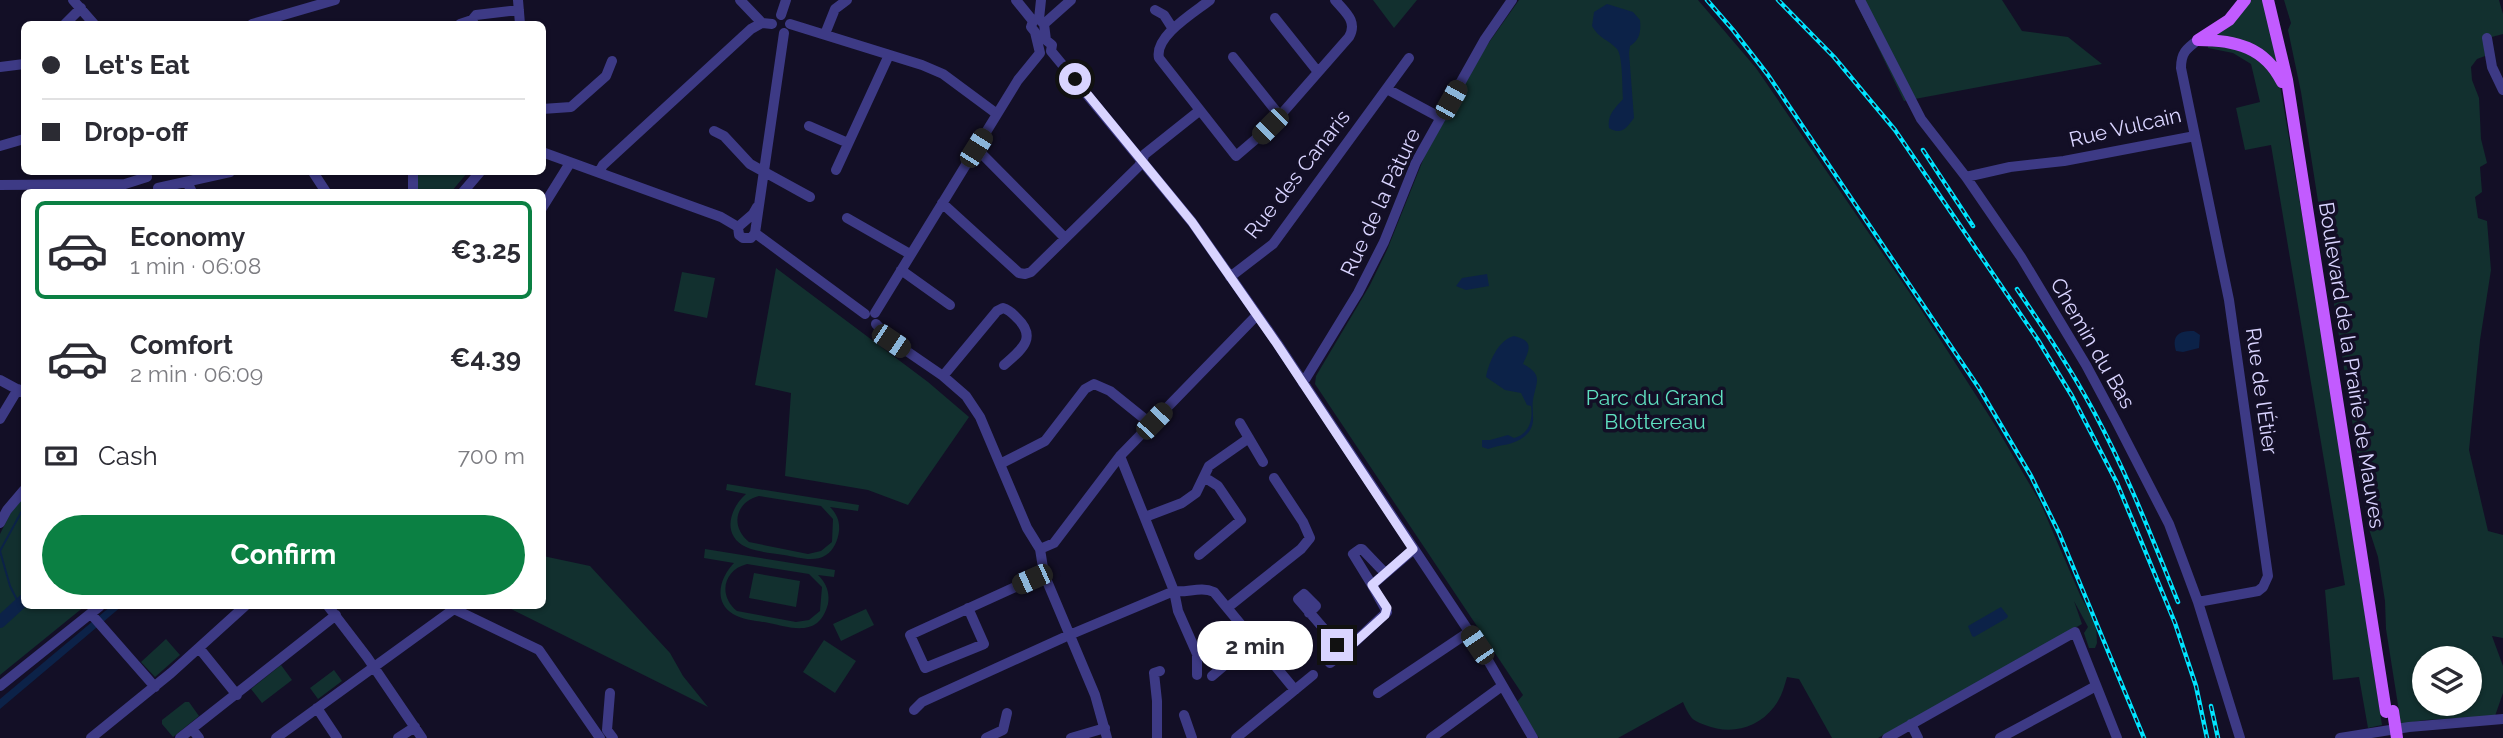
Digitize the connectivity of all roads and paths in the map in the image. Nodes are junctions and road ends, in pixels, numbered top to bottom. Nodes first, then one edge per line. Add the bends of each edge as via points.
1 (73, 0) edge
2 (335, 0) edge
3 (740, 0) edge
4 (786, 0) edge
5 (847, 0) edge
6 (1016, 0) edge
7 (1041, 0) edge
8 (1071, 0) edge
9 (1210, 0) edge
10 (1335, 0) edge
11 (1512, 0) edge
12 (1860, 0) edge
13 (2245, 0) edge
14 (2269, 0) edge
15 (2277, 0) edge
16 (519, 5) edge
17 (81, 8) junction
18 (1155, 10) dead end
19 (781, 15) junction
20 (1275, 19) dead end
21 (68, 21) edge
22 (92, 21) edge
23 (262, 21) edge
24 (469, 21) edge
25 (767, 24) junction
26 (1039, 25) junction
27 (787, 28) junction
28 (1173, 29) junction
29 (825, 34) junction
30 (2487, 38) dead end
31 (2198, 40) junction
32 (1044, 48) junction
33 (889, 55) junction
34 (1233, 57) dead end
35 (1409, 58) dead end
36 (612, 61) dead end
37 (21, 64) edge
38 (0, 67) edge
39 (1318, 72) junction
40 (1387, 89) junction
41 (2503, 90) edge
42 (546, 109) edge
43 (1199, 111) junction
44 (998, 114) junction
45 (1280, 116) junction
46 (1440, 118) junction
47 (808, 125) dead end
48 (714, 131) dead end
49 (2195, 136) junction
50 (21, 140) edge
51 (848, 143) junction
52 (0, 146) edge
53 (976, 148) junction
54 (546, 154) edge
55 (1141, 159) junction
56 (570, 163) junction
57 (836, 170) dead end
58 (599, 172) junction
59 (763, 172) junction
60 (141, 175) edge
61 (222, 175) edge
62 (477, 175) edge
63 (1966, 177) junction
64 (0, 185) edge
65 (190, 187) edge
66 (168, 189) edge
67 (466, 189) edge
68 (810, 197) dead end
69 (546, 202) edge
70 (942, 203) junction
71 (757, 206) junction
72 (847, 218) dead end
73 (742, 224) junction
74 (755, 231) junction
75 (1065, 238) junction
76 (910, 254) junction
77 (901, 270) junction
78 (1230, 277) junction
79 (950, 305) dead end
80 (1257, 315) junction
81 (872, 317) junction
82 (2327, 331) junction
83 (1004, 365) dead end
84 (943, 376) junction
85 (0, 380) edge
86 (1303, 383) junction
87 (21, 391) edge
88 (0, 419) edge
89 (1240, 423) dead end
90 (1151, 424) junction
91 (1249, 438) junction
92 (1120, 456) junction
93 (1263, 462) dead end
94 (1000, 464) junction
95 (1204, 477) junction
96 (1274, 478) dead end
97 (21, 494) edge
98 (1145, 517) junction
99 (0, 523) edge
100 (1040, 549) junction
101 (1413, 549) junction
102 (1199, 555) dead end
103 (1385, 573) junction
104 (1044, 574) junction
105 (1372, 585) junction
106 (1174, 591) junction
107 (2198, 602) junction
108 (968, 608) junction
109 (1227, 608) junction
110 (96, 609) edge
111 (242, 609) edge
112 (331, 609) edge
113 (1309, 613) dead end
114 (90, 614) junction
115 (337, 615) junction
116 (1469, 632) junction
117 (1071, 635) junction
118 (1253, 640) junction
119 (199, 648) junction
120 (374, 667) junction
121 (1160, 671) dead end
122 (1197, 675) dead end
123 (1313, 675) dead end
124 (1212, 676) dead end
125 (0, 686) edge
126 (1502, 686) junction
127 (2096, 686) junction
128 (155, 687) junction
129 (1295, 690) junction
130 (610, 693) dead end
131 (1378, 693) dead end
132 (237, 695) junction
133 (317, 708) junction
134 (915, 710) dead end
135 (2390, 711) junction
136 (1007, 713) dead end
137 (1185, 715) dead end
138 (2503, 719) edge
139 (1911, 724) junction
140 (415, 727) junction
141 (1106, 733) edge
142 (196, 734) edge
143 (98, 736) edge
144 (2239, 736) edge
145 (180, 738) edge
146 (276, 738) edge
147 (337, 738) edge
148 (398, 738) edge
149 (422, 738) edge
150 (600, 738) edge
151 (613, 738) edge
152 (986, 738) edge
153 (1071, 738) edge
154 (1157, 738) edge
155 (1192, 738) edge
156 (1236, 738) edge
157 (1431, 738) edge
158 (1533, 738) edge
159 (1887, 738) edge
160 (1918, 738) edge
161 (2000, 738) edge
162 (2117, 738) edge
163 (2340, 738) edge
164 (2390, 738) edge
165 (2397, 738) edge

1 - 17 street
2 - 23 street
3 - 25 street
4 - 19 street
5 - 29 street via 835,9
6 - 26 street
7 - 26 street
8 - 26 street
9 - 28 street
10 - 39 street via 1353,21 1353,29
11 - 46 street, Rue de la Pâture
12 - 63 street, Chemin du Bas via 1921,119
13 - 31 main road via 2229,20
14 - 82 main road, Boulevard de la Prairie de Mauves via 2287,80
15 - 135 main road, Boulevard de la Prairie de Mauves via 2297,91
16 - 24 street via 476,15
17 - 21 street
17 - 22 street
18 - 28 street
19 - 25 street
19 - 27 street via 788,18
20 - 39 street
25 - 27 street via 776,31
25 - 58 street via 751,29
26 - 32 street
27 - 29 street
27 - 59 street
28 - 43 street via 1160,45 1159,58
29 - 33 street
30 - 41 street
31 - 49 street, Rue Vulcain via 2181,57
31 - 82 main road via 2248,47 2273,66 2282,82
32 - 44 street
32 - 55 street
33 - 44 street via 943,74
33 - 51 street
34 - 45 street
35 - 40 street, Rue des Canaris
36 - 42 street via 606,76 571,107
37 - 38 street
39 - 45 street
40 - 46 street
40 - 78 street, Rue des Canaris via 1273,244
43 - 45 street via 1240,160
43 - 55 street
44 - 53 street
46 - 86 street, Rue de la Pâture via 1358,293
47 - 51 street
48 - 59 street
49 - 63 street, Rue Vulcain
49 - 107 street, Rue de l'Étier via 2229,300 2268,576 2258,591
50 - 52 street
51 - 57 street
53 - 70 street
53 - 75 street
54 - 56 street
55 - 75 street
55 - 78 street
56 - 58 street
56 - 69 street
58 - 73 street
59 - 68 street
59 - 71 street
60 - 64 street via 125,184
61 - 65 street
62 - 67 street
63 - 107 street, Chemin du Bas via 2021,257 2091,375 2169,524
65 - 66 street
70 - 75 street via 1025,274
70 - 76 street
71 - 73 street
71 - 74 street
72 - 76 street
73 - 74 street via 751,223
73 - 74 street via 739,235 743,238 751,238
74 - 81 street
76 - 77 street
77 - 79 street
77 - 81 street
78 - 80 street
80 - 86 street
80 - 90 street
81 - 84 street via 891,341
82 - 135 main road, Boulevard de la Prairie de Mauves
83 - 84 street via 1028,334 1003,308
84 - 94 street via 975,409
85 - 87 street
86 - 101 street
87 - 88 street
89 - 91 street
90 - 92 street
90 - 94 street via 1094,384 1085,389 1045,441
91 - 93 street
91 - 95 street via 1209,466
92 - 98 street
92 - 100 street via 1054,543
94 - 100 street
95 - 98 street via 1196,493 1182,503
95 - 102 street via 1218,486 1241,520
96 - 109 street via 1310,538
97 - 99 street
98 - 106 street
100 - 104 street
101 - 103 street
101 - 116 street
103 - 105 street
103 - 105 street via 1362,549 1353,554
104 - 108 street
104 - 117 street
105 - 113 street via 1387,612 1340,648
106 - 109 street via 1204,588 1214,592
106 - 117 street
106 - 122 street via 1197,654
107 - 144 street, Chemin du Bas
108 - 108 street via 910,635 925,668 984,644
109 - 118 street
110 - 114 street
111 - 119 street
112 - 115 street
114 - 125 street
114 - 128 street
115 - 120 street
115 - 132 street
116 - 126 street
116 - 131 street
117 - 134 street via 922,702
117 - 141 street
118 - 124 street
118 - 129 street
119 - 128 street
119 - 132 street
120 - 133 street
120 - 140 street
120 - 150 street via 454,609 539,650
121 - 154 street via 1154,673
123 - 129 street
126 - 157 street
126 - 158 street
127 - 139 street via 2075,632
127 - 161 street
127 - 162 street
128 - 143 street
129 - 156 street
130 - 151 street via 607,730
132 - 142 street
133 - 146 street
133 - 147 street
135 - 164 main road, Boulevard de la Prairie de Mauves
135 - 165 main road, Boulevard de la Prairie de Mauves, bridge
136 - 152 street via 1003,730
137 - 155 street
138 - 163 street
139 - 159 street
139 - 160 street
140 - 148 street
140 - 149 street
141 - 153 street
142 - 145 street

